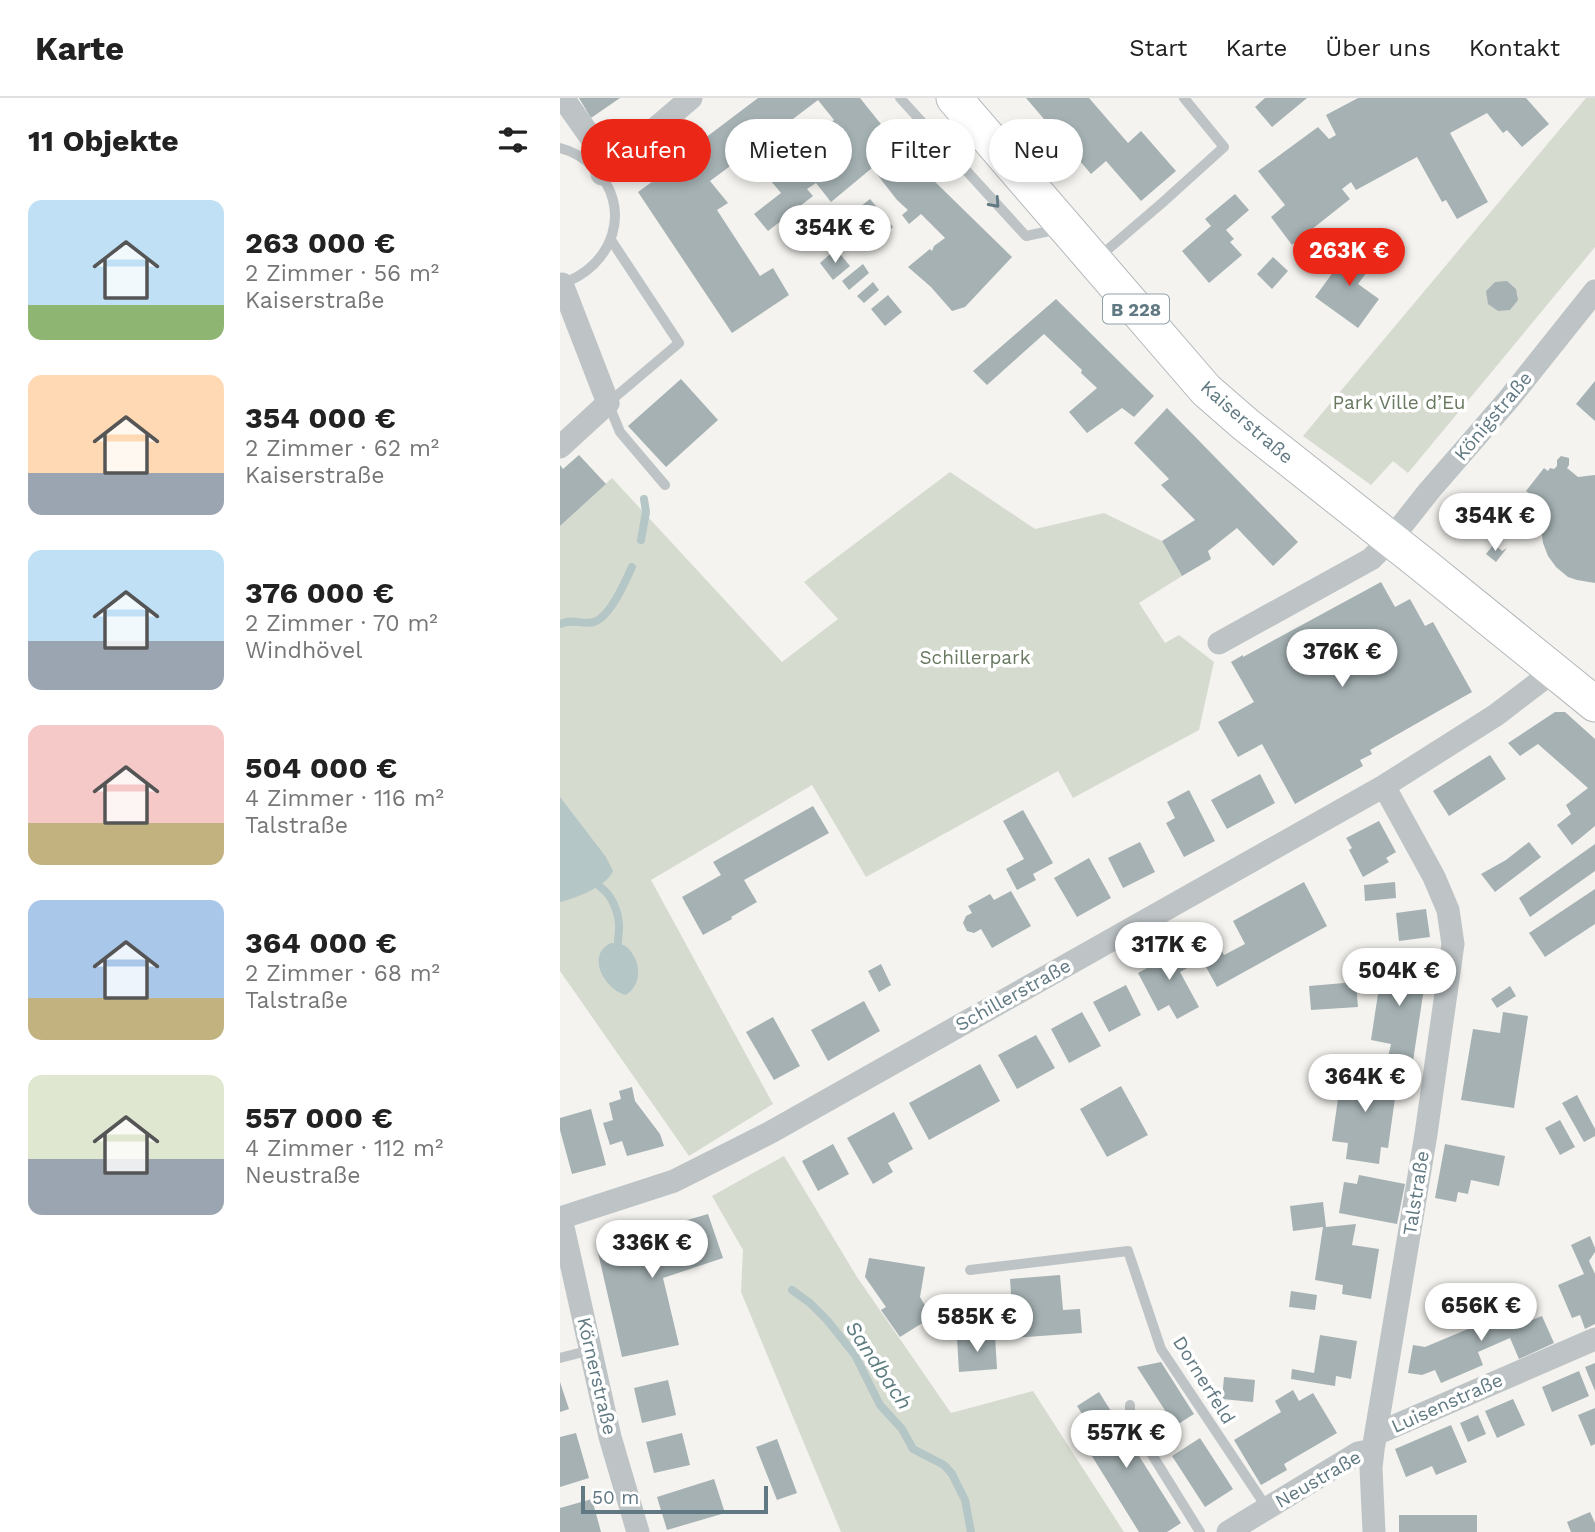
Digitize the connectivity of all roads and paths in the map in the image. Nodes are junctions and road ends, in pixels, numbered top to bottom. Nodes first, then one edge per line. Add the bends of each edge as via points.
1 (563, 98) edge
2 (691, 98) edge
3 (900, 98) edge
4 (954, 98) edge
5 (1184, 98) edge
6 (666, 119) edge
7 (581, 128) edge
8 (560, 148) edge
9 (581, 156) edge
10 (609, 182) edge
11 (1067, 228) junction
12 (611, 240) junction
13 (1094, 261) junction
14 (561, 284) edge
15 (1595, 291) edge
16 (608, 402) junction
17 (560, 447) edge
18 (665, 485) dead end
19 (1391, 539) junction
20 (1219, 643) dead end
21 (1555, 670) junction
22 (1595, 704) edge
23 (1384, 786) junction
24 (560, 1218) edge
25 (970, 1270) dead end
26 (1595, 1339) edge
27 (591, 1350) junction
28 (560, 1358) edge
29 (1130, 1405) dead end
30 (1374, 1442) junction
31 (1267, 1508) junction
32 (638, 1532) edge
33 (1200, 1532) edge
34 (1228, 1532) edge
35 (1374, 1532) edge

1 - 7 street
2 - 6 street
3 -> 11 lane via 1026,236
4 - 11 main road, Kaiserstraße / B 228
5 - 13 lane via 1224,147
8 - 9 lane
10 - 12 lane via 615,218
11 - 13 main road, Kaiserstraße / B 228
12 - 14 lane via 600,260 583,275
12 - 16 lane via 679,343
13 - 19 main road, Kaiserstraße / B 228 via 1206,390
14 - 16 street
15 - 19 street, Königstraße
16 - 17 street
16 - 18 lane via 620,432
19 - 20 street, Königstraße via 1371,559
19 - 21 main road, Kaiserstraße / B 228
21 - 22 main road, B 228
21 - 23 street, Schillerstraße via 1496,715
23 - 24 street, Schillerstraße via 760,1138 674,1181
23 - 30 street, Talstraße via 1448,910 1453,944
24 - 27 street, Körnerstraße
25 - 31 lane, Dornerfeld via 1128,1251 1161,1349
26 - 30 street, Luisenstraße
27 - 28 lane
27 - 32 street, Körnerstraße
29 - 33 lane via 1130,1419
30 - 31 street, Neustraße
30 - 35 street, Talstraße
31 - 34 street, Neustraße

